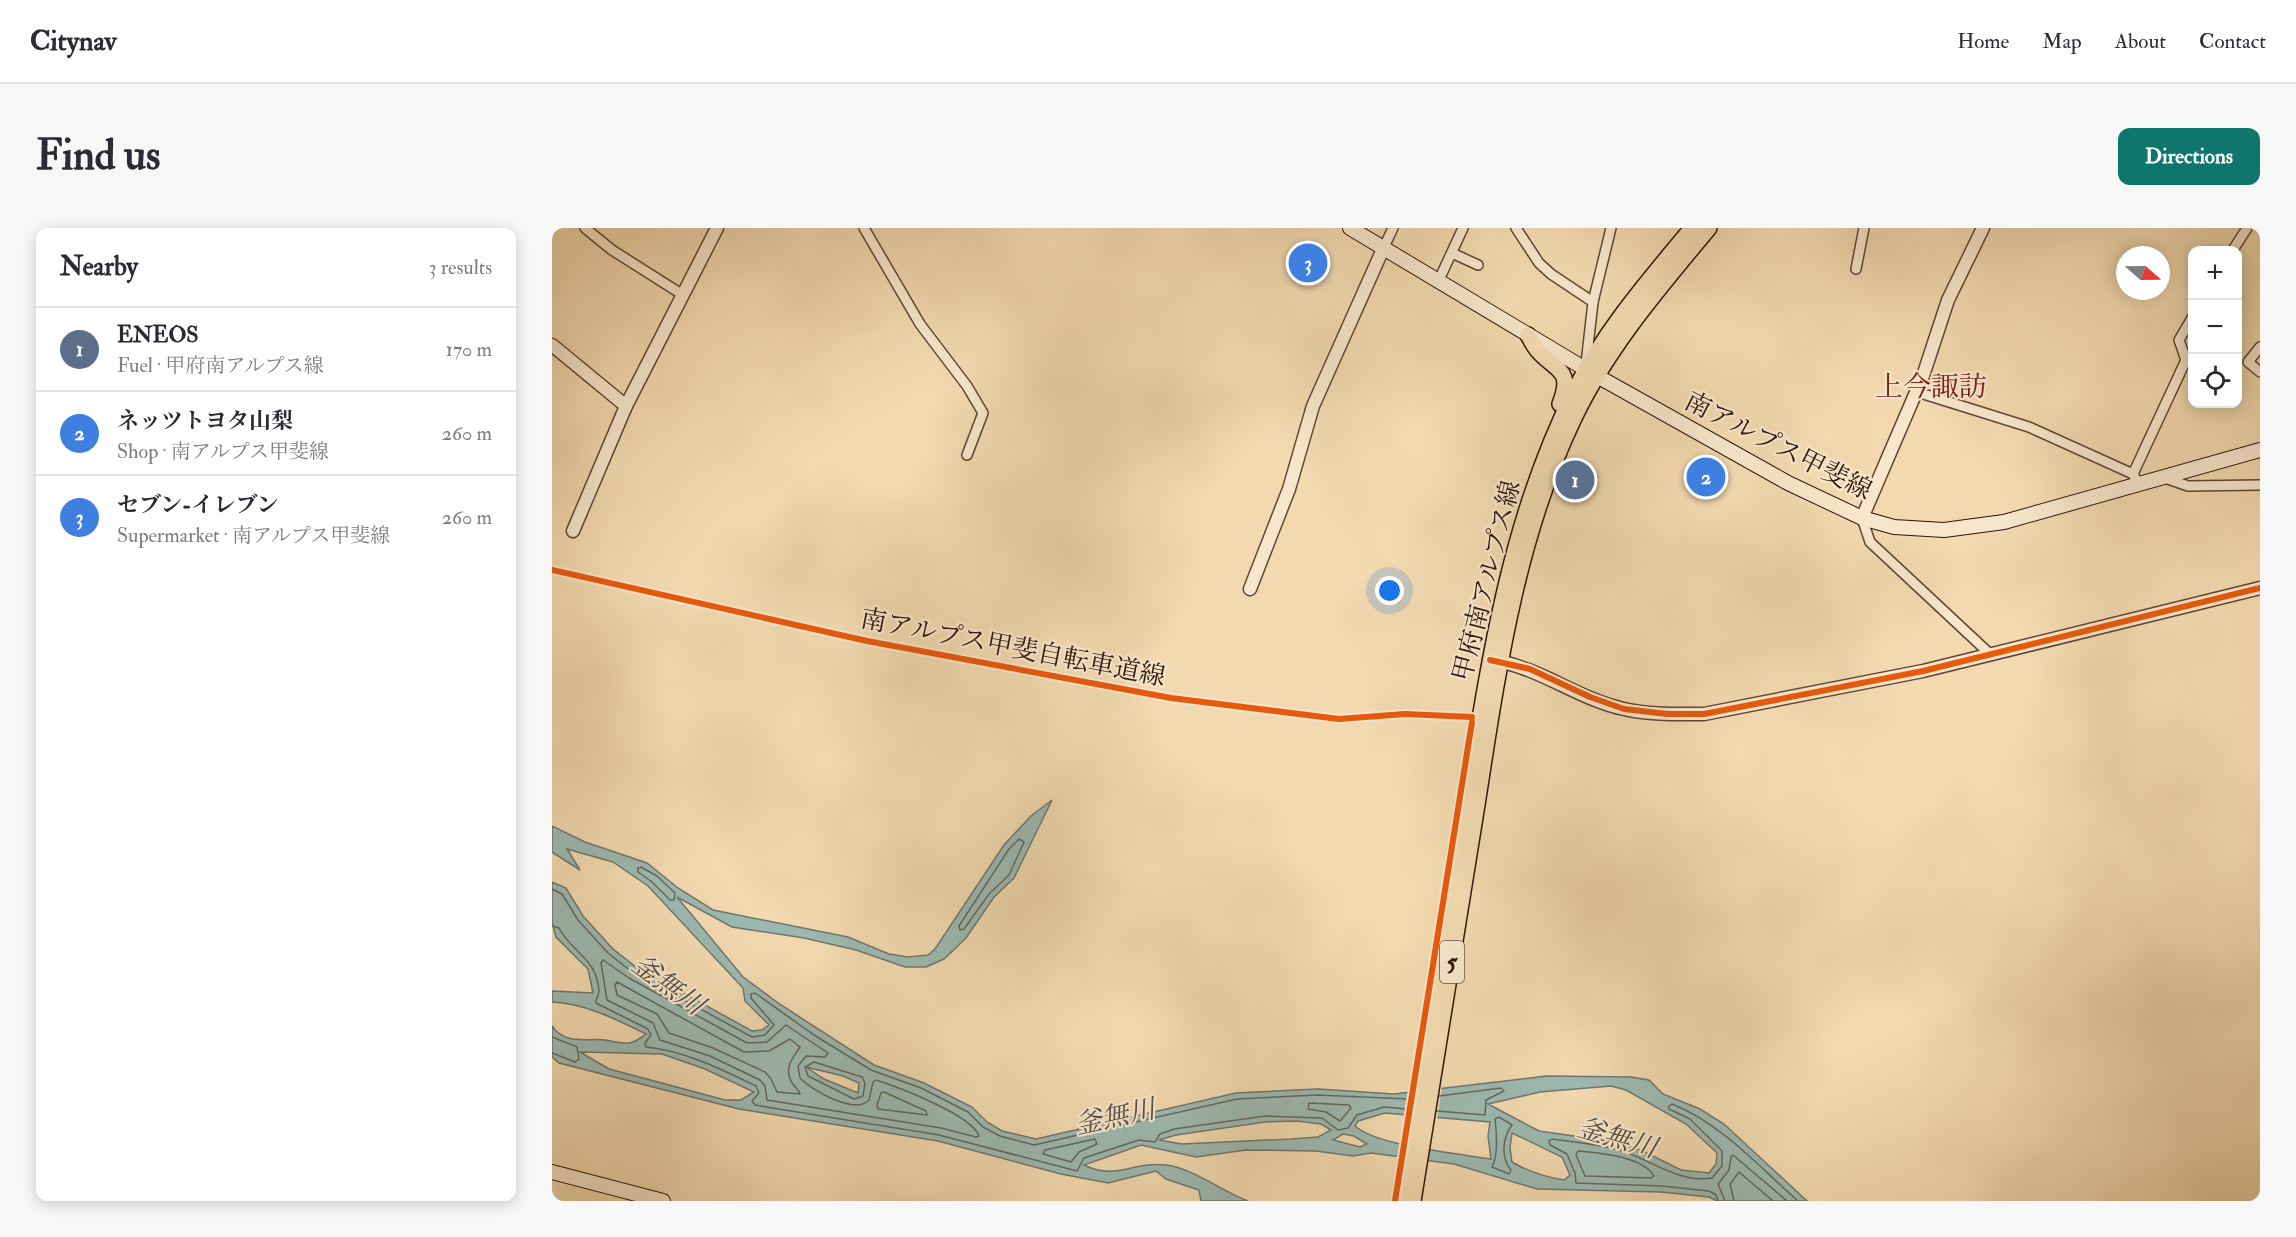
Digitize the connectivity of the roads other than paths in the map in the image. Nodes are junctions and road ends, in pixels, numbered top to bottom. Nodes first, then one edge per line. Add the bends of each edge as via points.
1 (585, 228) edge
2 (717, 228) edge
3 (864, 228) edge
4 (1350, 228) edge
5 (1393, 228) edge
6 (1464, 228) edge
7 (1516, 228) edge
8 (1611, 228) edge
9 (1692, 228) edge
10 (1709, 228) edge
11 (1864, 228) edge
12 (1983, 228) edge
13 (2247, 228) edge
14 (2236, 246) edge
15 (1383, 249) junction
16 (1452, 253) junction
17 (1478, 265) dead end
18 (1856, 269) dead end
19 (1438, 282) junction
20 (683, 296) junction
21 (1593, 302) junction
22 (2188, 326) edge
23 (1528, 335) junction
24 (552, 345) edge
25 (2260, 347) edge
26 (2260, 372) edge
27 (1592, 373) junction
28 (1917, 392) junction
29 (626, 406) junction
30 (2260, 450) edge
31 (967, 455) dead end
32 (1538, 472) junction
33 (2164, 477) junction
34 (2136, 479) junction
35 (2260, 485) edge
36 (1862, 518) junction
37 (573, 531) dead end
38 (2260, 588) edge
39 (1250, 590) dead end
40 (1991, 655) junction
41 (1495, 661) junction
42 (1485, 722) junction
43 (552, 1172) edge
44 (663, 1201) edge
45 (1401, 1201) edge
46 (1413, 1201) edge

1 - 20 street
2 - 20 street
3 - 31 street via 897,289 983,412
4 - 15 main road, 南アルプス甲斐線
5 - 15 street
6 - 16 street
7 - 21 street via 1539,263
8 - 21 street
9 - 27 main road, 甲府南アルプス線 / 5 via 1620,317
10 - 27 main road, 甲府南アルプス線 / 5
11 - 18 street
12 - 28 street via 1948,300
13 - 14 street
15 - 19 main road, 南アルプス甲斐線
15 - 39 street via 1313,406 1289,489
16 - 17 street
16 - 19 street
19 - 23 main road, 南アルプス甲斐線
20 - 29 street
21 - 27 street
22 - 34 street via 2179,340 2186,360
23 - 27 main road, 南アルプス甲斐線
23 - 32 main road via 1539,352 1558,366 1566,383 1544,442
24 - 29 street
25 - 26 street via 2248,362
27 - 32 main road, 甲府南アルプス線 / 5
27 - 36 main road, 南アルプス甲斐線 via 1788,483
27 - 41 main road, 甲府南アルプス線 / 5 via 1532,526
28 - 34 street via 2029,427
28 - 36 street
29 - 37 street
30 - 33 main road, 南アルプス甲斐線
32 - 41 main road, 甲府南アルプス線 / 5 via 1515,544
33 - 34 main road, 南アルプス甲斐線
33 - 35 street via 2188,486
34 - 36 main road, 南アルプス甲斐線 via 1975,528 1914,529
36 - 40 street via 1870,542
38 - 40 street
40 - 41 street via 1788,700 1704,714 1624,709 1530,669
41 - 42 main road, 甲府南アルプス線 / 5
42 - 45 main road, 甲府南アルプス線 / 5
42 - 46 main road, 甲府南アルプス線 / 5
43 - 44 main road

